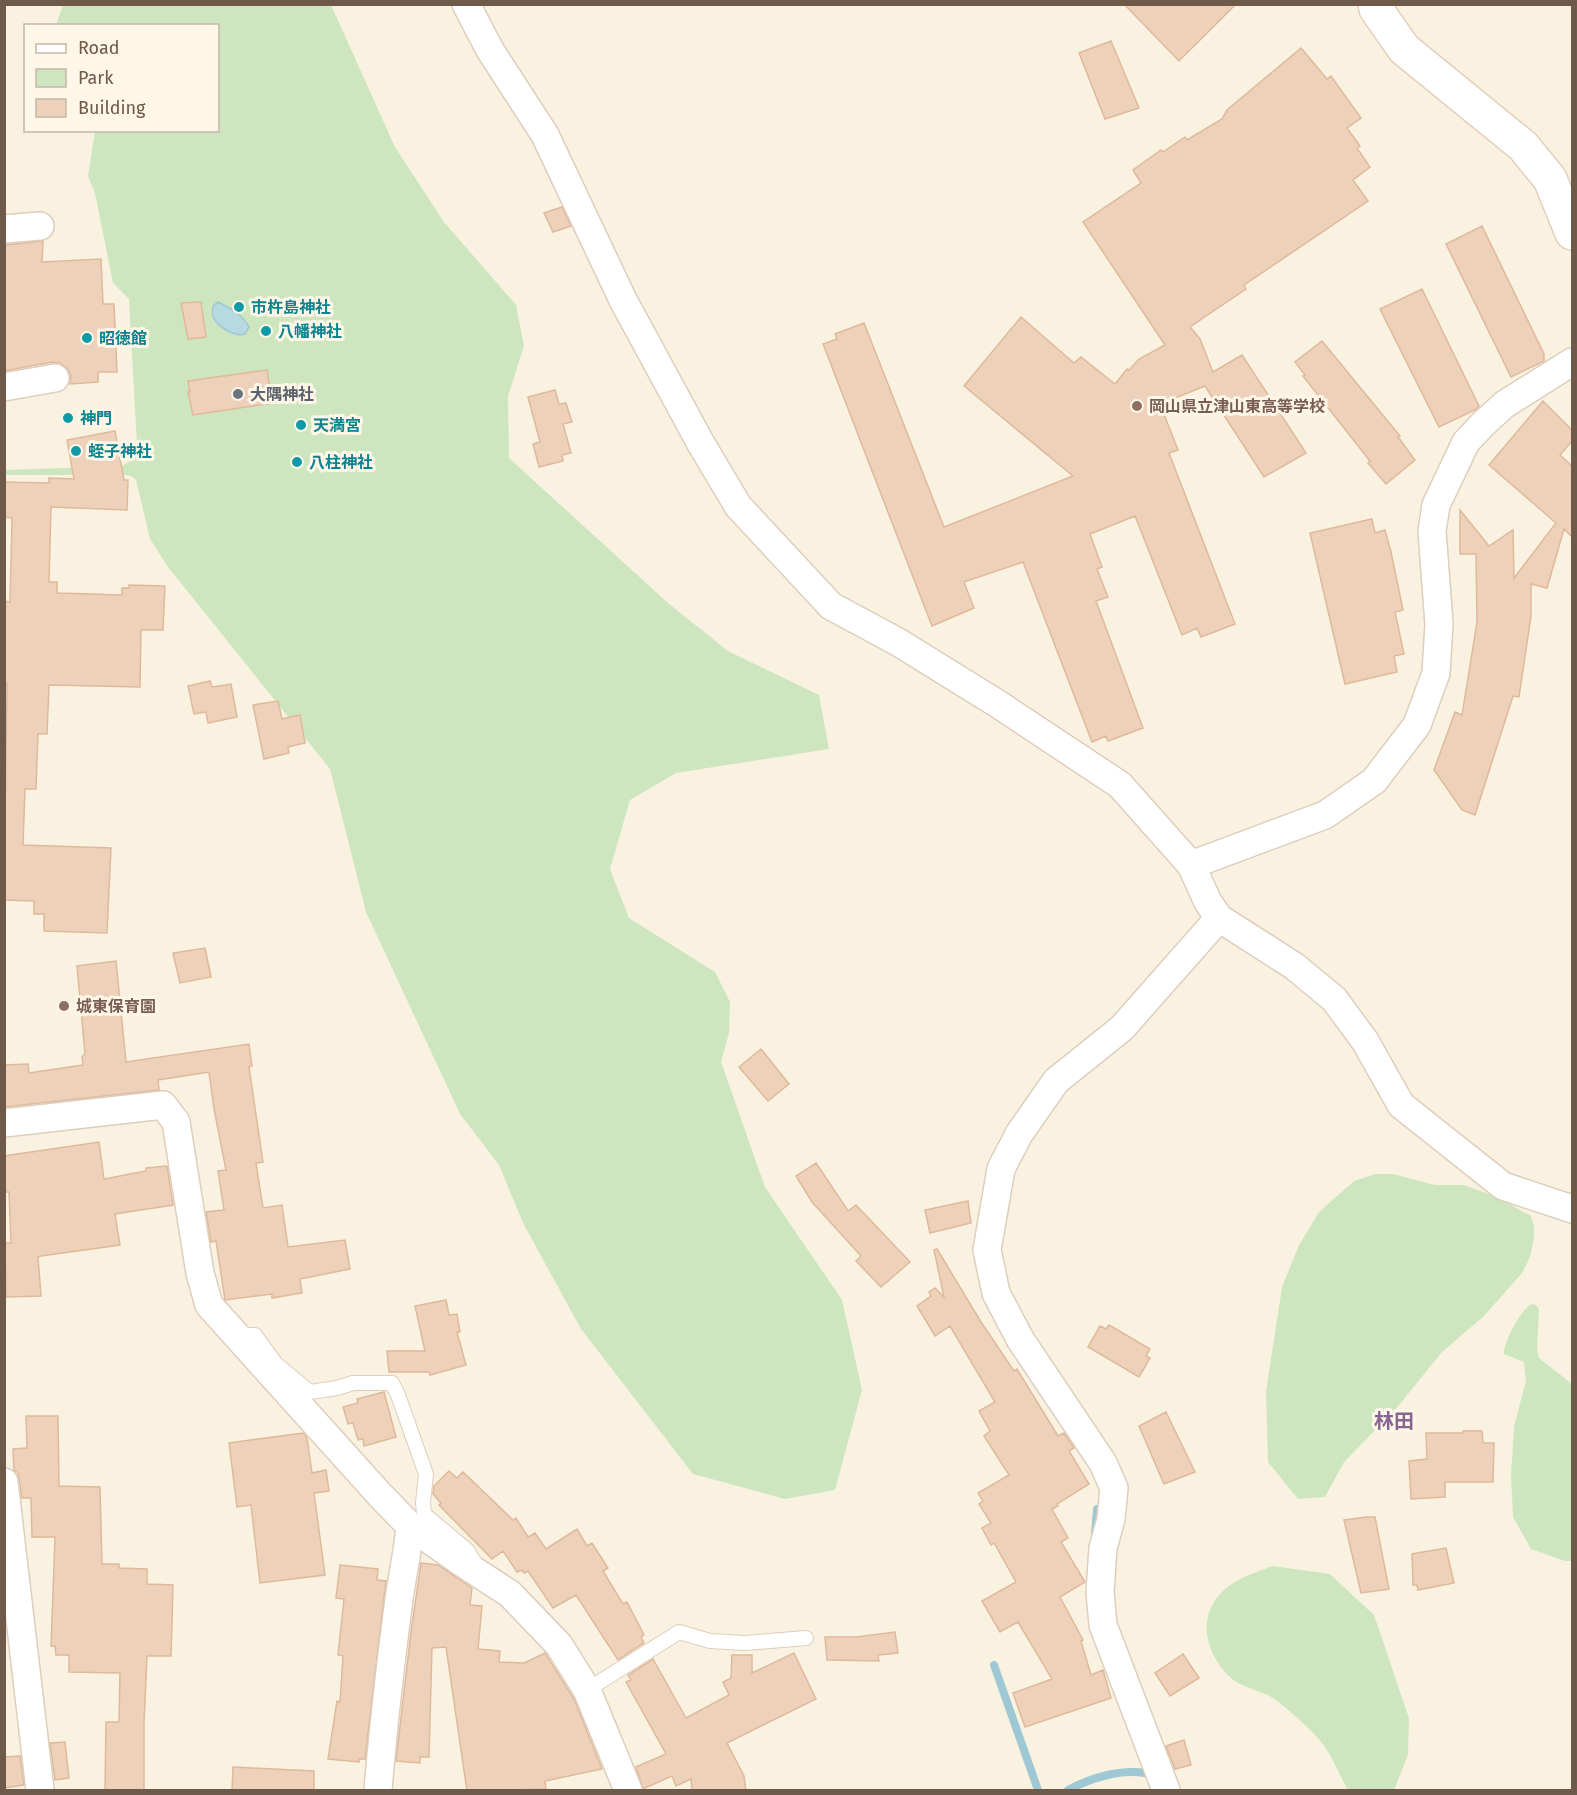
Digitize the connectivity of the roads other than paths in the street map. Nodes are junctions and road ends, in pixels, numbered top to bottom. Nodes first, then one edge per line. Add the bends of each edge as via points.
1 (466, 4) edge
2 (1375, 4) edge
3 (40, 225) dead end
4 (4, 229) edge
5 (1572, 232) edge
6 (1572, 362) edge
7 (55, 378) dead end
8 (4, 387) edge
9 (1191, 865) junction
10 (1219, 918) junction
11 (4, 1123) edge
12 (1572, 1209) edge
13 (236, 1335) junction
14 (4, 1482) edge
15 (410, 1526) junction
16 (483, 1576) junction
17 (806, 1638) dead end
18 (587, 1690) junction
19 (40, 1791) edge
20 (378, 1791) edge
21 (628, 1791) edge
22 (1166, 1791) edge

1 - 9 street via 490,50 545,135 622,300 738,506 831,606 998,704 1120,785
2 - 5 street via 1404,49 1524,146 1550,179
3 - 4 street
6 - 9 street via 1505,404 1484,423 1466,442 1439,496 1432,531 1440,624 1436,673 1417,725 1374,781 1325,815
7 - 8 street
9 - 10 street
10 - 12 street via 1294,966 1334,999 1365,1041 1401,1105 1503,1186
10 - 22 street via 1122,1028 1056,1081 1019,1134 1001,1169 987,1250 996,1293 1015,1330 1103,1463 1114,1488 1103,1548 1103,1625
11 - 13 street via 163,1106 176,1122 200,1274 209,1305
13 - 15 street
13 - 16 lane via 255,1335 276,1364 310,1392 353,1383 392,1383 426,1474 424,1514 467,1550
14 - 19 street
15 - 16 street
15 - 20 street
16 - 18 street via 510,1594 559,1645
17 - 18 lane via 745,1643 710,1641 680,1632
18 - 21 street

